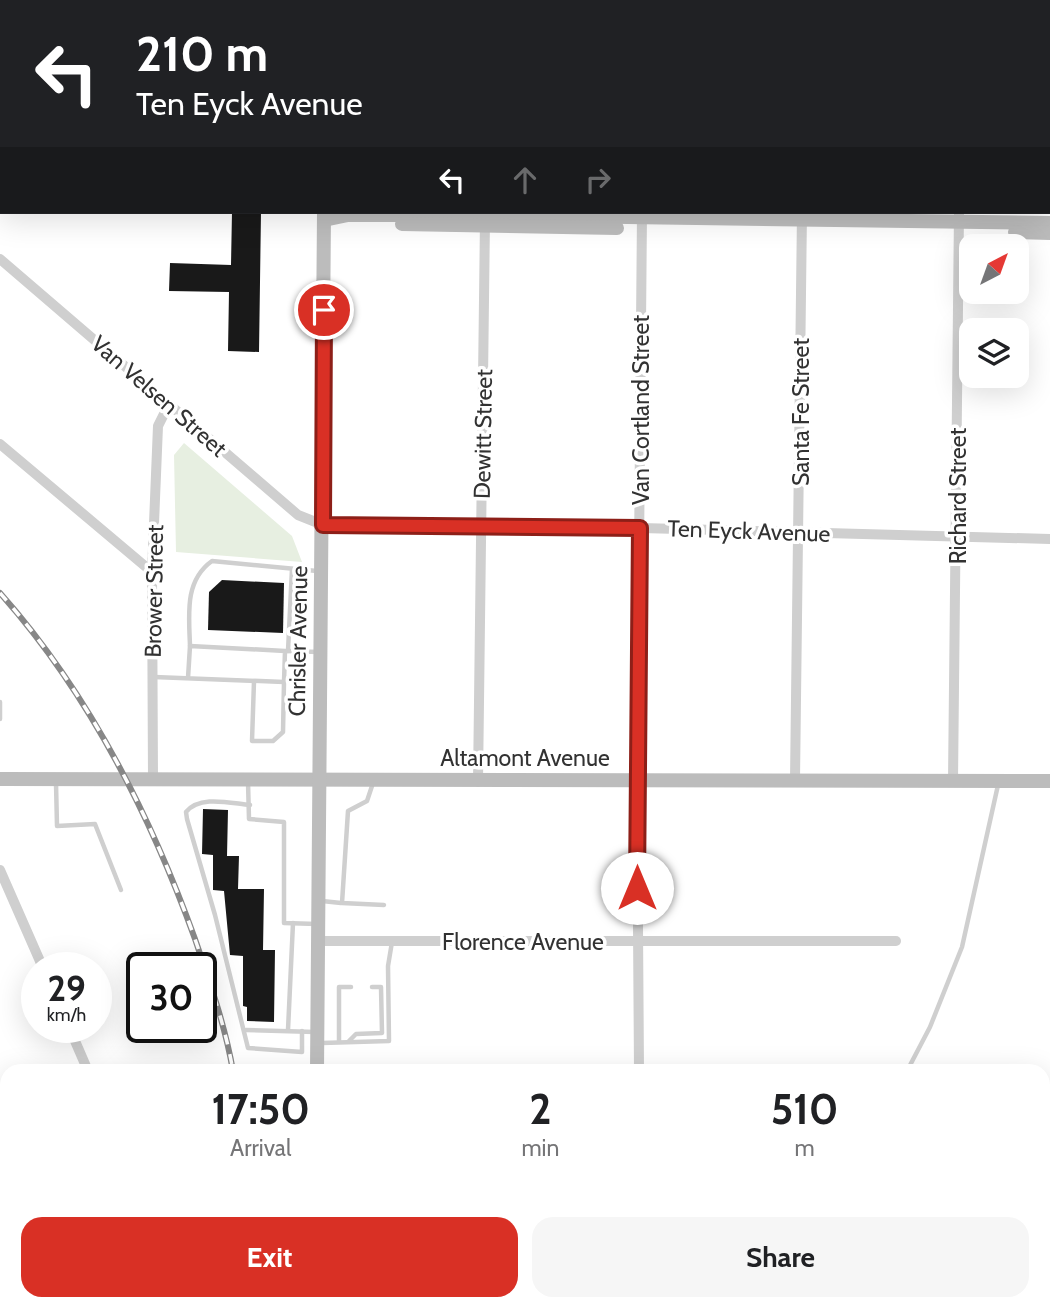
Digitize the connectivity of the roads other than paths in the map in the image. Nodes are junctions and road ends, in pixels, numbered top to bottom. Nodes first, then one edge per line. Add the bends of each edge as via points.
1 (324, 216) edge
2 (486, 218) edge
3 (642, 219) edge
4 (802, 221) edge
5 (959, 222) edge
6 (1050, 223) edge
7 (1050, 233) edge
8 (0, 259) edge
9 (168, 406) junction
10 (0, 444) edge
11 (323, 525) junction
12 (482, 527) junction
13 (640, 528) junction
14 (800, 532) junction
15 (958, 538) junction
16 (1050, 539) edge
17 (292, 569) junction
18 (152, 572) junction
19 (322, 572) junction
20 (190, 646) junction
21 (287, 651) junction
22 (320, 653) junction
23 (153, 677) junction
24 (188, 678) junction
25 (254, 681) junction
26 (284, 682) junction
27 (0, 702) edge
28 (0, 719) edge
29 (318, 778) junction
30 (0, 779) edge
31 (56, 779) junction
32 (153, 779) junction
33 (248, 779) junction
34 (373, 779) junction
35 (795, 780) junction
36 (1050, 780) edge
37 (637, 781) junction
38 (953, 781) junction
39 (999, 781) junction
40 (478, 782) junction
41 (250, 805) junction
42 (0, 870) edge
43 (121, 890) dead end
44 (318, 901) junction
45 (342, 903) junction
46 (384, 905) dead end
47 (293, 923) junction
48 (318, 924) junction
49 (318, 941) junction
50 (392, 941) junction
51 (896, 941) dead end
52 (637, 942) junction
53 (36, 952) edge
54 (351, 987) dead end
55 (372, 987) dead end
56 (246, 1030) junction
57 (288, 1030) junction
58 (302, 1031) junction
59 (317, 1037) junction
60 (339, 1042) junction
61 (348, 1042) junction
62 (76, 1043) edge
63 (85, 1064) edge
64 (317, 1064) edge
65 (639, 1064) edge
66 (911, 1064) edge

1 - 2 street
1 - 11 street, Chrisler Avenue
2 - 3 street
2 - 12 street, Dewitt Street
3 - 4 street
3 - 13 street, Van Cortland Street
4 - 5 street
4 - 14 street, Santa Fe Street
5 - 6 street
5 - 7 street
5 - 15 street, Richard Street
8 - 9 street, Van Velsen Street
9 - 11 street, Van Velsen Street via 298,515
9 - 18 street, Brower Street via 159,426
10 - 18 street
11 - 12 street, Ten Eyck Avenue
11 - 19 street, Chrisler Avenue
12 - 13 street, Ten Eyck Avenue
12 - 40 street, Dewitt Street
13 - 14 street, Ten Eyck Avenue
13 - 37 street, Van Cortland Street
14 - 15 street, Ten Eyck Avenue
14 - 35 street, Santa Fe Street
15 - 16 street, Ten Eyck Avenue
15 - 38 street, Richard Street
17 - 19 lane
17 - 20 lane via 212,561 203,567 190,590
17 - 21 lane
18 - 23 street, Brower Street
19 - 22 street, Chrisler Avenue
20 - 21 lane
20 - 24 lane
21 - 22 lane
21 - 26 lane
22 - 29 street, Chrisler Avenue
23 - 24 lane
23 - 32 street, Brower Street
24 - 25 lane
25 - 26 lane
25 - 26 lane via 252,741 273,741 283,732
27 - 28 lane
29 - 33 street, Altamont Avenue
29 - 34 street, Altamont Avenue
29 - 44 street, Chrisler Avenue
30 - 31 street, Altamont Avenue
31 - 32 street, Altamont Avenue
31 - 43 lane via 57,827 95,824
32 - 33 street, Altamont Avenue
33 - 41 lane
34 - 40 street, Altamont Avenue
34 - 45 lane via 367,801 348,811
35 - 37 street, Altamont Avenue
35 - 38 street, Altamont Avenue
36 - 39 street, Altamont Avenue
37 - 40 street, Altamont Avenue
37 - 52 street, Van Cortland Street
38 - 39 street, Altamont Avenue
39 - 66 lane via 962,947
41 - 47 lane via 249,819 284,822 284,923
41 - 56 lane via 202,801 186,812
42 - 53 street
44 - 45 lane
44 - 48 street, Chrisler Avenue
45 - 46 lane
47 - 48 lane
47 - 57 lane
48 - 49 street, Chrisler Avenue
49 - 50 street, Florence Avenue
49 - 59 street, Chrisler Avenue
50 - 52 street, Florence Avenue
50 - 61 lane via 389,1041
51 - 52 street, Florence Avenue
52 - 65 street, Van Cortland Street
54 - 60 lane via 339,987
55 - 61 lane via 381,987 382,1033 356,1034
56 - 57 lane
56 - 58 lane via 248,1048 302,1052
57 - 58 lane
58 - 59 lane
59 - 60 lane
59 - 64 street, Chrisler Avenue
60 - 61 lane
62 - 63 street

